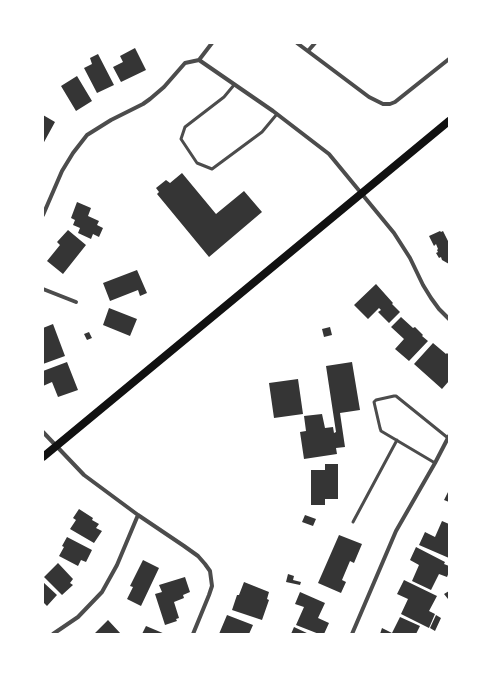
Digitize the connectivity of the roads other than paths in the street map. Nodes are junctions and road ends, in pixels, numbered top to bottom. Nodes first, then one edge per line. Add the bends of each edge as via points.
1 (212, 43) edge
2 (297, 43) edge
3 (315, 43) edge
4 (308, 51) junction
5 (449, 59) edge
6 (199, 60) junction
7 (234, 85) junction
8 (277, 114) junction
9 (449, 121) edge
10 (361, 194) junction
11 (43, 216) edge
12 (43, 289) edge
13 (76, 302) dead end
14 (449, 319) edge
15 (43, 432) edge
16 (449, 437) edge
17 (397, 440) junction
18 (56, 447) junction
19 (43, 457) edge
20 (435, 464) junction
21 (138, 515) junction
22 (353, 522) dead end
23 (53, 634) edge
24 (193, 634) edge
25 (352, 634) edge

1 - 6 street
2 - 4 street
3 - 4 street
4 - 5 street via 376,102 390,104
6 - 7 street
6 - 11 street via 185,63 164,87 143,104 87,135 62,170
7 - 8 street
7 - 8 lane via 185,127 181,139 196,163 212,169 262,132
8 - 10 street via 329,154
9 - 10 main road
10 - 14 street via 404,247 430,298
10 - 18 main road
12 - 13 street
15 - 18 street
16 - 17 lane via 396,396 376,400 374,402 380,428
16 - 20 street
17 - 20 lane
17 - 22 lane
18 - 19 main road
18 - 21 street via 84,475
20 - 25 street via 396,531
21 - 23 street via 117,565 95,601 78,617
21 - 24 street via 198,556 210,571 210,595

